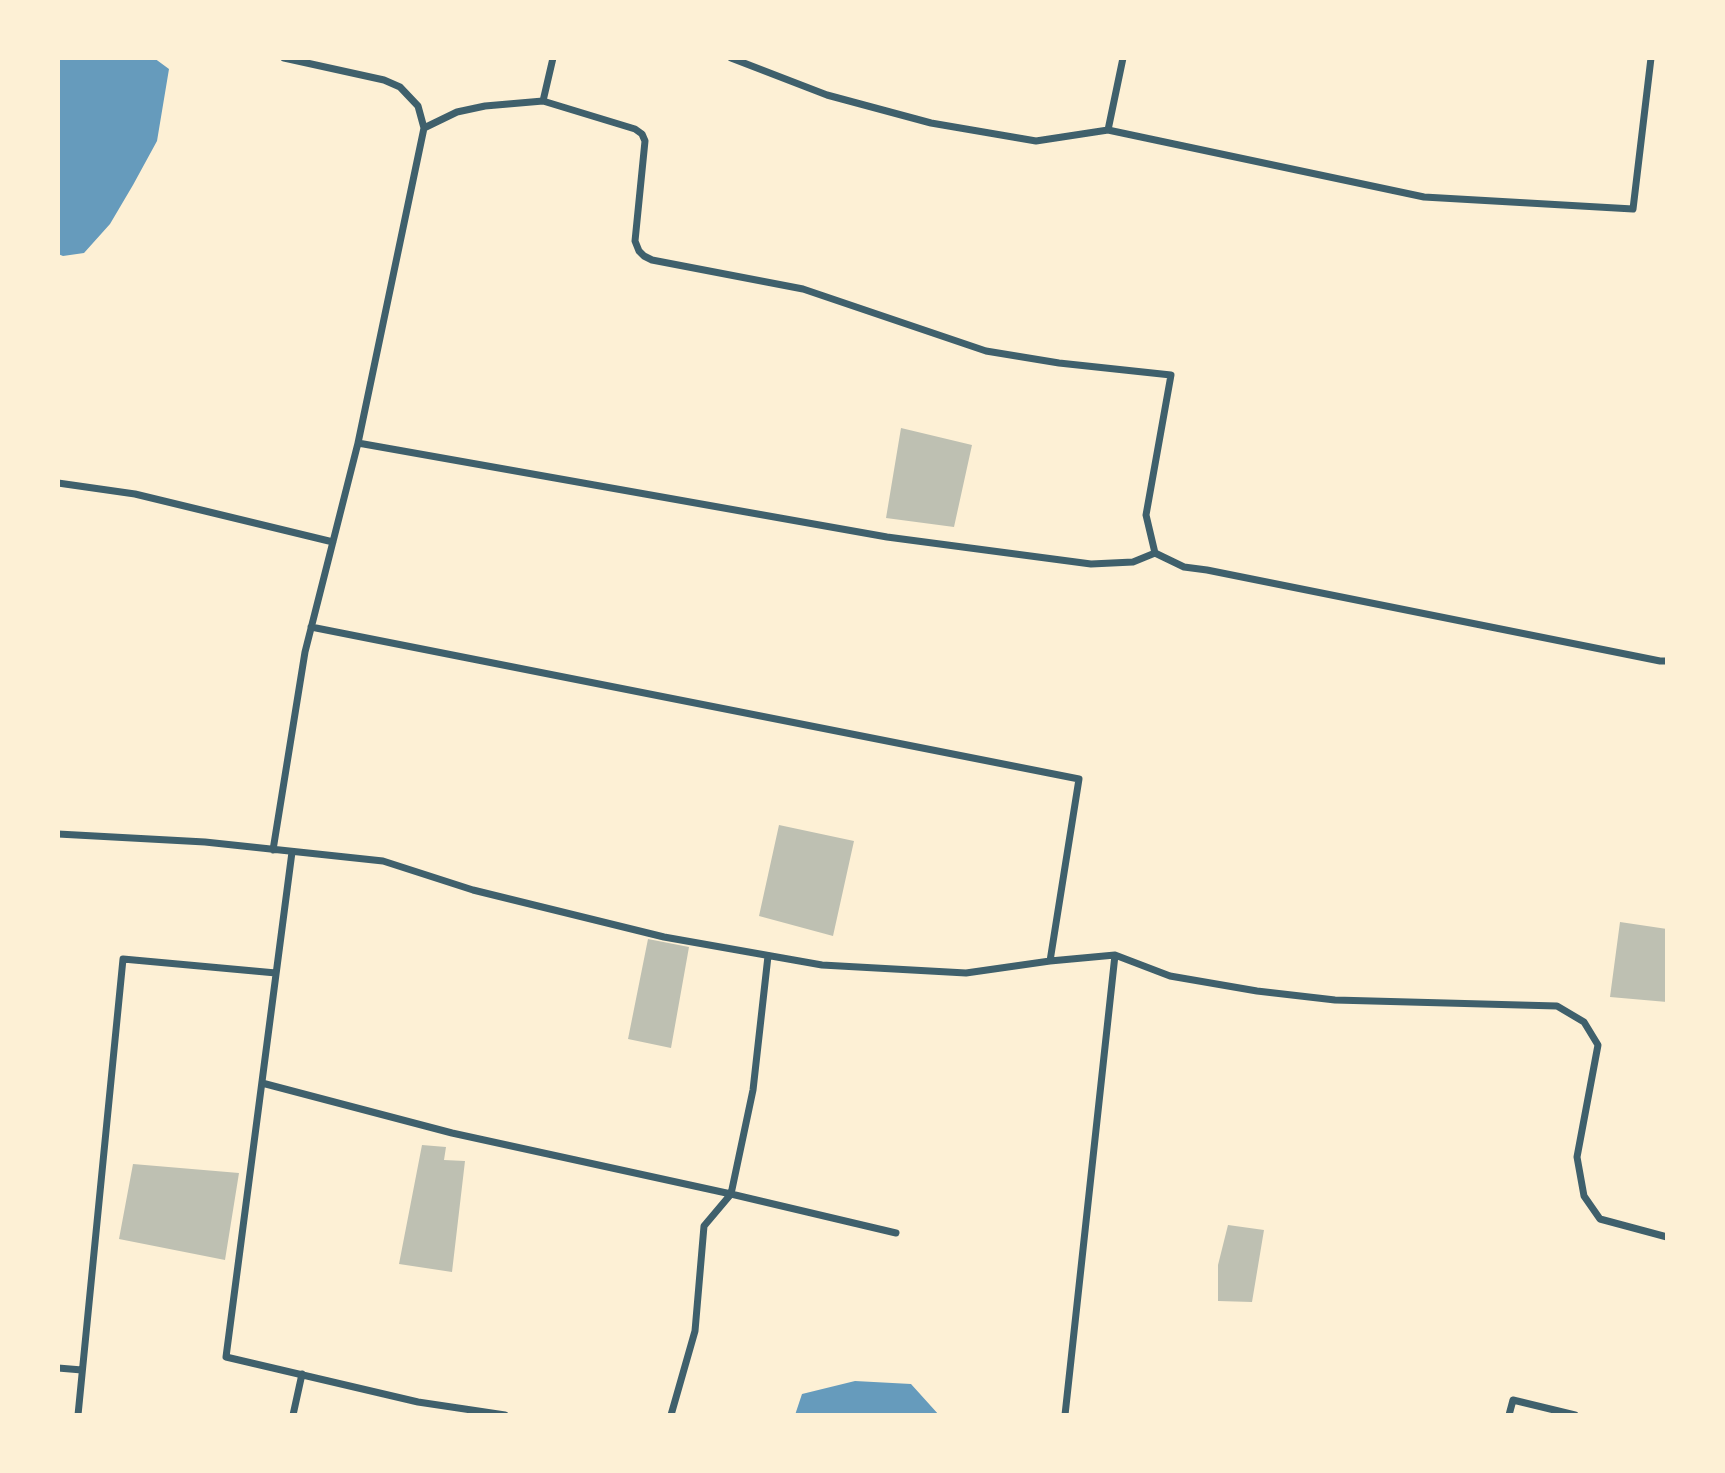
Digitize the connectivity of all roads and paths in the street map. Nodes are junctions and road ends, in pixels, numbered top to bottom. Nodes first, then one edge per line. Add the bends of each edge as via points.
1 (284, 58) edge
2 (553, 58) edge
3 (732, 58) edge
4 (1123, 58) edge
5 (1651, 58) edge
6 (319, 62) edge
7 (543, 101) junction
8 (424, 128) junction
9 (1108, 130) junction
10 (358, 443) junction
11 (58, 483) edge
12 (333, 542) junction
13 (1156, 552) junction
14 (312, 627) junction
15 (1667, 661) edge
16 (58, 834) edge
17 (273, 850) junction
18 (292, 852) junction
19 (1115, 955) junction
20 (768, 956) junction
21 (1050, 961) junction
22 (276, 974) junction
23 (262, 1083) junction
24 (731, 1194) junction
25 (896, 1233) dead end
26 (1667, 1237) edge
27 (58, 1368) edge
28 (82, 1370) junction
29 (302, 1374) junction
30 (78, 1415) edge
31 (293, 1415) edge
32 (505, 1415) edge
33 (671, 1415) edge
34 (1065, 1415) edge
35 (1509, 1415) edge
36 (1575, 1415) edge

1 - 6 street
2 - 7 street
3 - 9 street via 827,95 931,123 1036,141
4 - 9 street
5 - 9 street via 1633,209 1424,197
6 - 8 street via 400,87 418,106
7 - 8 street via 457,112
7 - 13 street via 642,134 635,241 639,251 652,260 803,289 986,351 1171,375 1146,515
8 - 10 street
10 - 12 street
10 - 13 street via 887,537 1091,564 1133,562
11 - 12 street via 135,494
12 - 14 street
13 - 15 street via 1184,567
14 - 17 street
14 - 21 street via 1079,779
16 - 17 street
17 - 18 street
18 - 20 street via 383,861 473,890 664,937
18 - 22 street
19 - 21 street
19 - 26 street via 1170,976 1257,992 1335,1000 1557,1006 1584,1022 1598,1045 1577,1157 1584,1196 1600,1219
19 - 34 street
20 - 21 street via 822,965 966,973
20 - 24 street via 753,1090
22 - 23 street
22 - 28 street via 122,959
23 - 24 street via 452,1133
23 - 29 street via 226,1357
24 - 25 street
24 - 33 street via 704,1226 695,1331
27 - 28 street
28 - 30 street
29 - 31 street
29 - 32 street via 418,1402
35 - 36 street via 1513,1400

